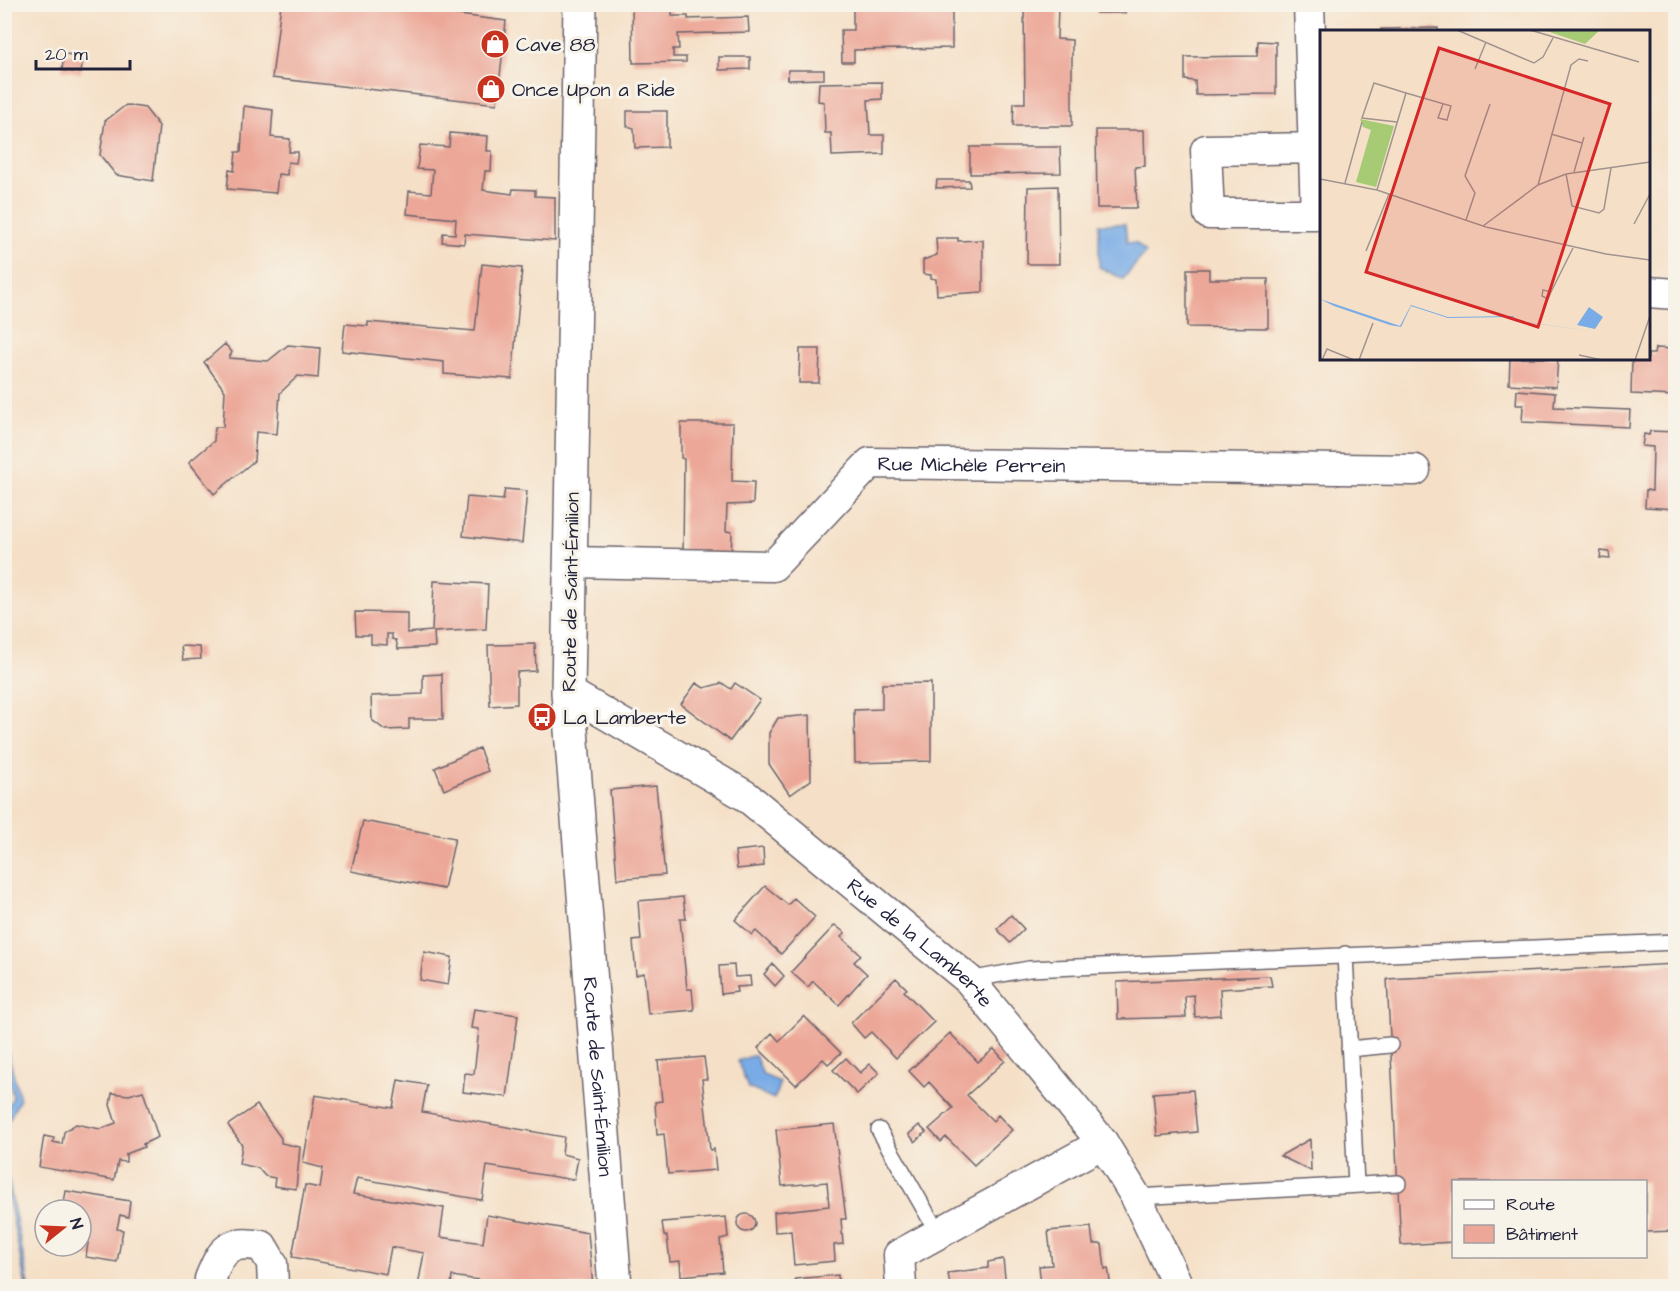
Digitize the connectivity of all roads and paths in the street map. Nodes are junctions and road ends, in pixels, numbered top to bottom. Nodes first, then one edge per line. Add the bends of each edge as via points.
1 (580, 4) edge
2 (1308, 4) edge
3 (1313, 148) dead end
4 (1650, 292) edge
5 (1676, 294) edge
6 (1415, 470) dead end
7 (570, 562) junction
8 (568, 692) junction
9 (1676, 942) edge
10 (1345, 954) junction
11 (969, 980) junction
12 (1390, 1045) dead end
13 (1348, 1049) junction
14 (879, 1130) dead end
15 (1103, 1143) junction
16 (1398, 1184) dead end
17 (1356, 1185) junction
18 (1136, 1197) junction
19 (938, 1233) junction
20 (213, 1287) edge
21 (273, 1287) edge
22 (615, 1287) edge
23 (901, 1287) edge
24 (1178, 1287) edge

1 - 7 street, Route de Saint-Émilion
2 - 3 street
4 - 5 street
6 - 7 street, Rue Michèle Perrein via 870,463 773,566
7 - 8 street, Route de Saint-Émilion
8 - 11 street, Rue de la Lamberte via 746,796
8 - 22 street, Route de Saint-Émilion
9 - 10 lane
10 - 11 lane via 1029,969
10 - 13 lane
11 - 15 street, Rue de la Lamberte
12 - 13 lane
13 - 17 lane
14 - 19 lane
15 - 18 street, Rue de la Lamberte
15 - 19 street
16 - 17 lane
17 - 18 lane
18 - 24 street, Rue de la Lamberte
19 - 23 street via 899,1255
20 - 21 street via 210,1279 221,1254 242,1242 262,1246 272,1263

